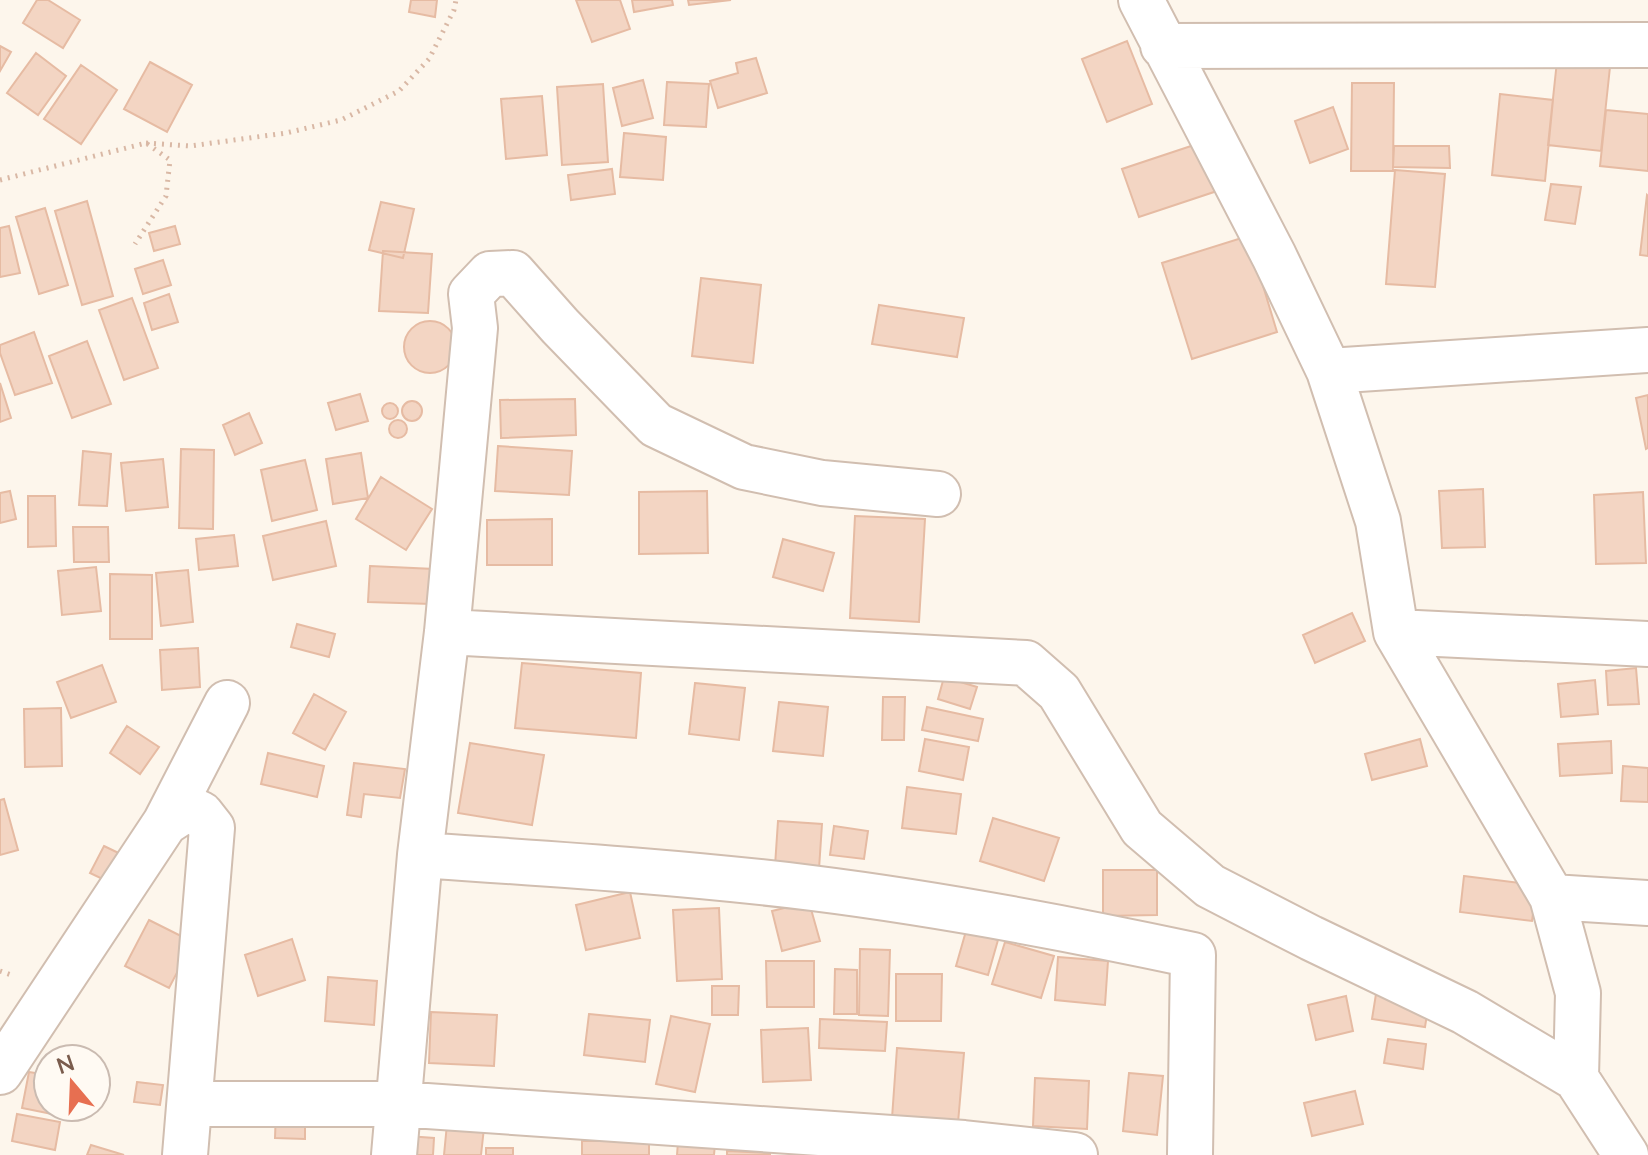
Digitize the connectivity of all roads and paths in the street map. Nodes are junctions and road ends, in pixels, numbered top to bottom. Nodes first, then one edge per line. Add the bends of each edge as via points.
1 (456, 0) edge
2 (1141, 0) edge
3 (1648, 45) edge
4 (1163, 46) junction
5 (146, 143) junction
6 (0, 180) edge
7 (135, 244) dead end
8 (1648, 350) edge
9 (1329, 371) junction
10 (938, 494) dead end
11 (447, 632) junction
12 (1396, 632) junction
13 (1648, 644) edge
14 (227, 703) dead end
15 (165, 823) junction
16 (420, 855) junction
17 (1552, 897) junction
18 (1648, 903) edge
19 (0, 1072) edge
20 (1576, 1078) junction
21 (191, 1104) junction
22 (398, 1104) junction
23 (185, 1155) edge
24 (394, 1155) edge
25 (1075, 1155) edge
26 (1190, 1155) edge
27 (1626, 1155) edge

1 - 5 path via 429,59 399,91 341,120 190,146
2 - 4 street
3 - 4 street
4 - 9 street
5 - 6 path
5 - 7 path via 170,160 166,196
8 - 9 street
9 - 12 street via 1378,521
10 - 11 street via 822,483 744,467 656,425 513,273 490,274 471,294 475,328
11 - 16 street
11 - 20 street via 1026,663 1059,692 1142,828 1210,886 1465,1012
12 - 13 street
12 - 17 street
14 - 15 street
15 - 19 street
15 - 21 street via 188,808 212,828
16 - 22 street
16 - 26 street via 814,888 1018,918 1193,955
17 - 18 street
17 - 20 street via 1578,993
20 - 27 street
21 - 22 street
21 - 23 street
22 - 24 street
22 - 25 street

